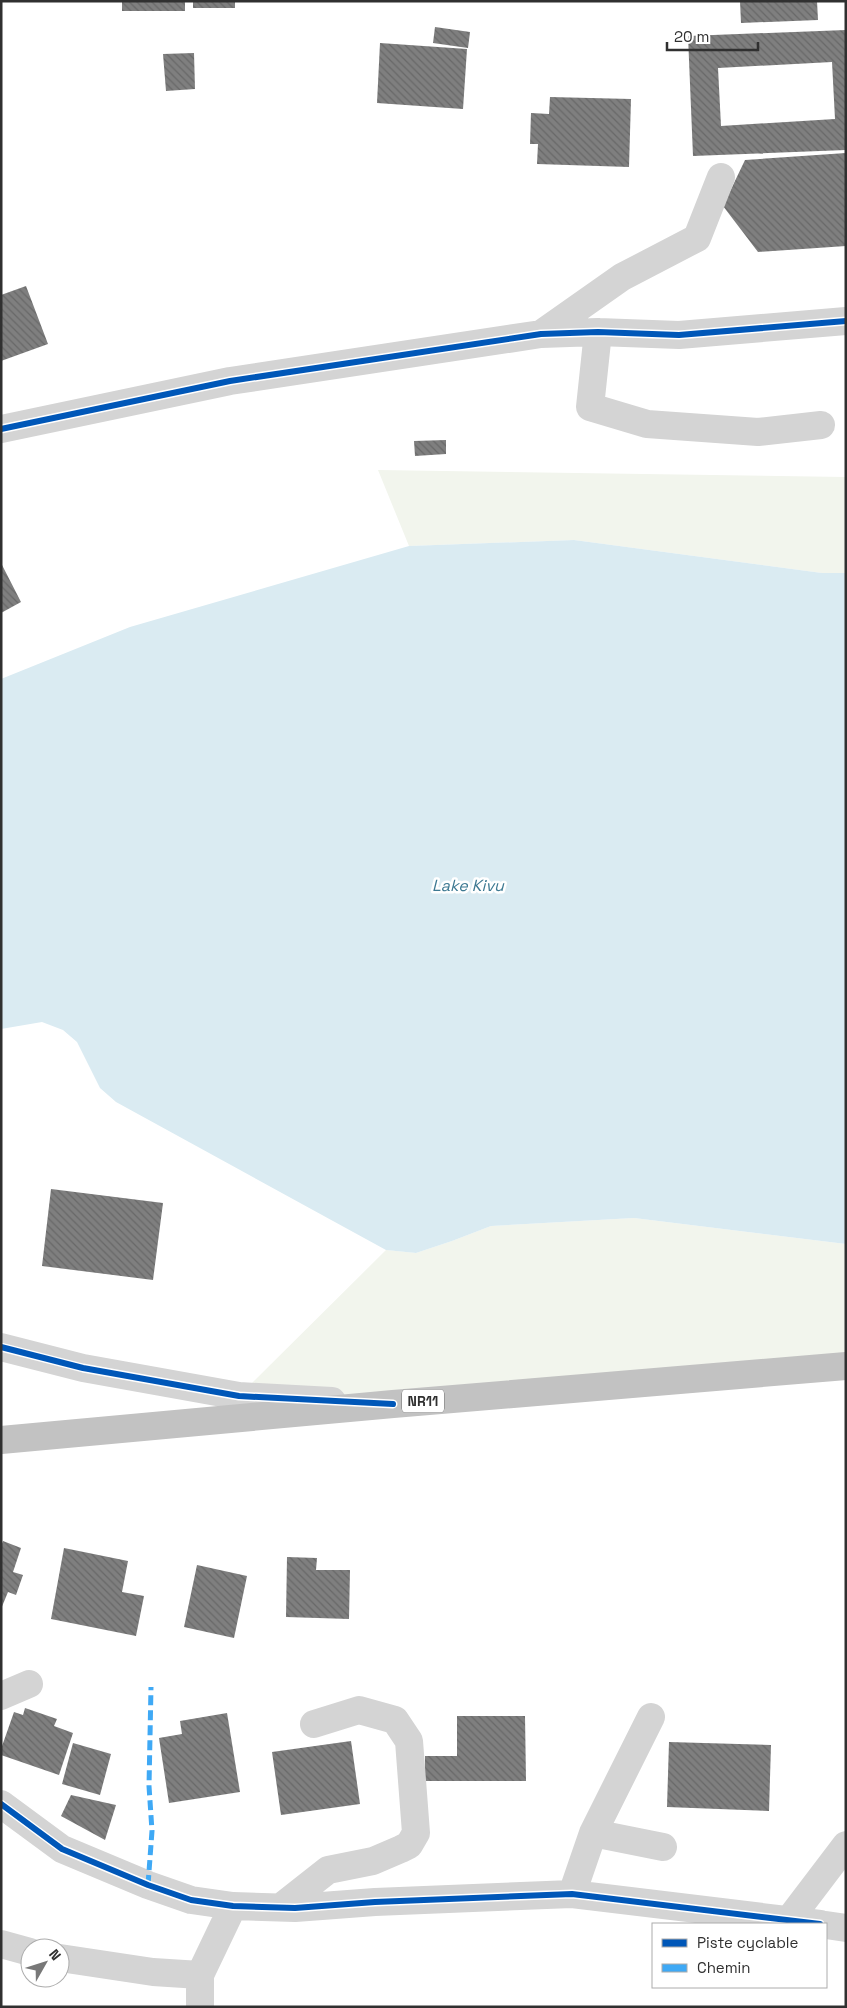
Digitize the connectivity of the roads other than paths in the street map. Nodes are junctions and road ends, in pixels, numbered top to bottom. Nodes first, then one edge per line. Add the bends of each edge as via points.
1 (721, 177) dead end
2 (846, 321) edge
3 (598, 332) junction
4 (541, 334) junction
5 (821, 425) dead end
6 (1, 429) edge
7 (1, 1346) edge
8 (846, 1366) edge
9 (394, 1404) junction
10 (1, 1440) edge
11 (29, 1684) dead end
12 (1, 1696) edge
13 (651, 1718) dead end
14 (314, 1724) dead end
15 (1, 1804) edge
16 (593, 1833) junction
17 (846, 1845) edge
18 (663, 1846) dead end
19 (572, 1894) junction
20 (233, 1906) junction
21 (280, 1907) junction
22 (789, 1920) junction
23 (812, 1923) edge
24 (827, 1925) edge
25 (846, 1928) edge
26 (1, 1944) edge
27 (20, 1949) edge
28 (70, 1960) edge
29 (200, 1975) junction
30 (200, 2007) edge

1 - 4 street via 697,238 622,277
2 - 3 street via 680,335
3 - 4 street
3 - 5 street via 590,406 657,425 758,432
4 - 6 street via 230,380
7 - 9 street via 83,1368 239,1396
8 - 9 highway, NR11
9 - 10 highway, NR11
11 - 12 street
13 - 16 street
14 - 21 street via 359,1710 395,1720 409,1741 416,1834 401,1849 372,1861 328,1870
15 - 20 street via 62,1849 192,1900
16 - 18 street
16 - 19 street
17 - 22 street
19 - 21 street
19 - 22 street
20 - 21 street
20 - 29 street
22 - 23 street
24 - 25 street
26 - 27 street
28 - 29 street via 153,1972
29 - 30 street

